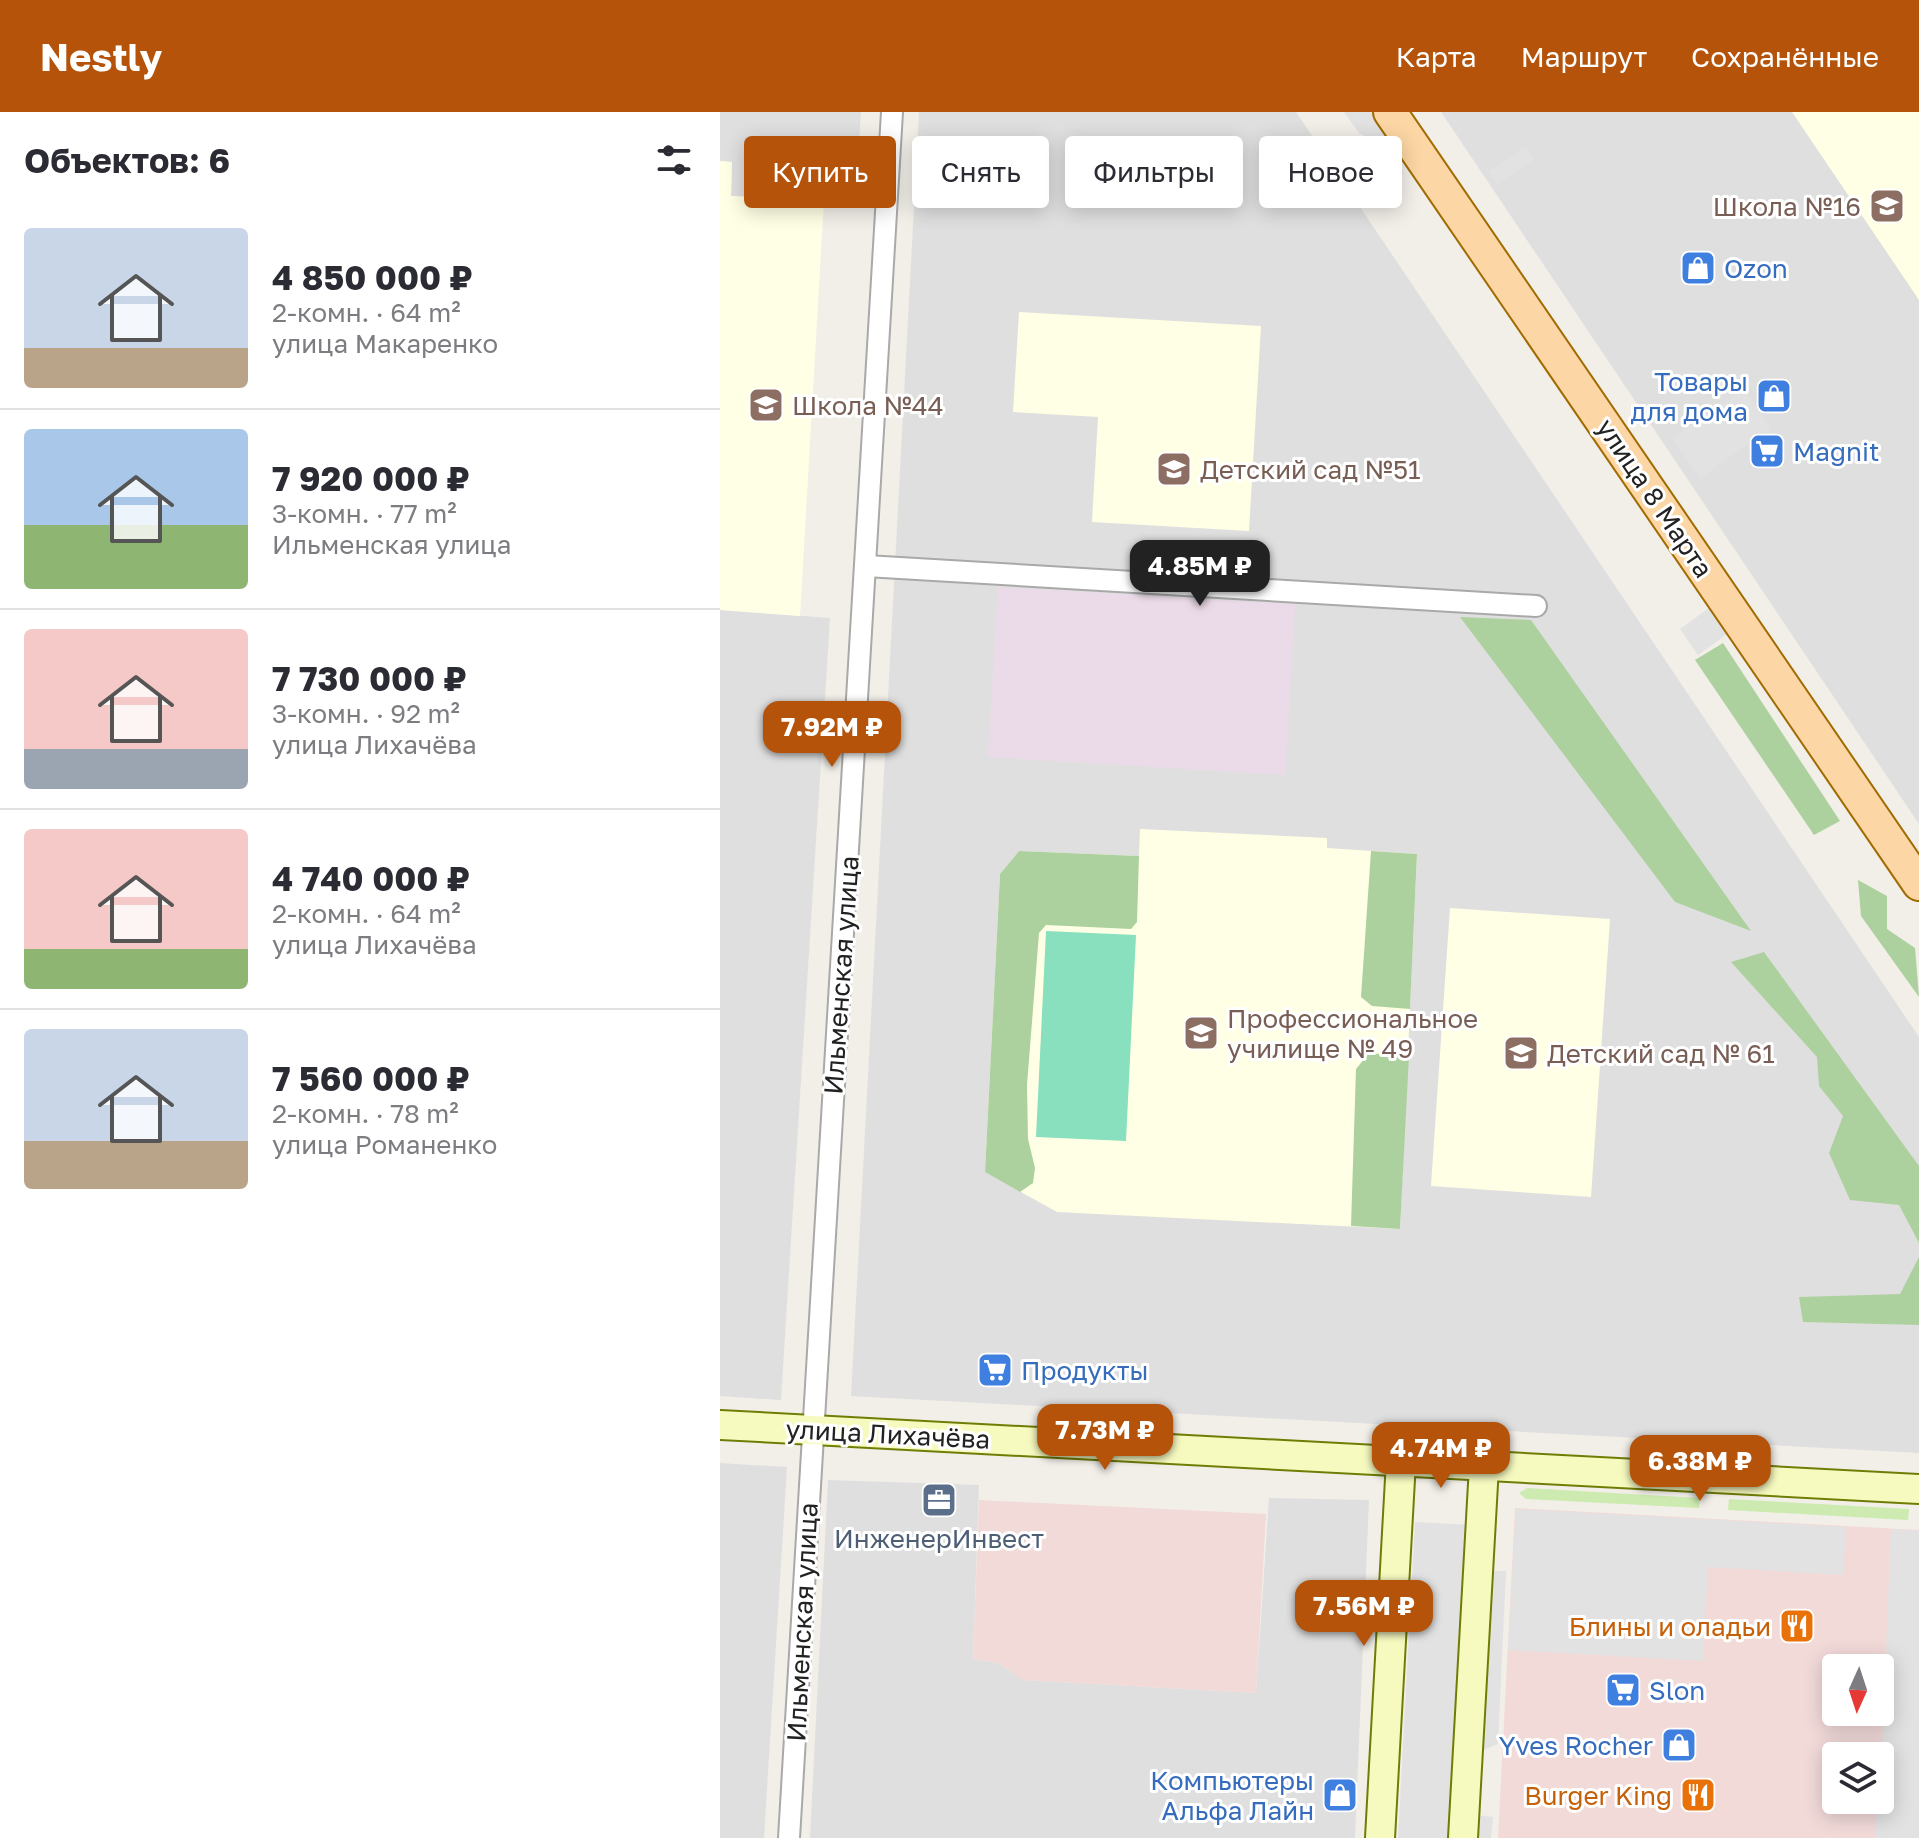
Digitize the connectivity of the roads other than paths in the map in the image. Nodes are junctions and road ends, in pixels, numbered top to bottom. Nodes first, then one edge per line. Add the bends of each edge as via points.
1 (892, 112) edge
2 (1390, 112) edge
3 (866, 566) junction
4 (1536, 606) dead end
5 (1919, 884) edge
6 (720, 1425) edge
7 (812, 1430) junction
8 (1401, 1461) junction
9 (1484, 1466) junction
10 (1919, 1489) edge
11 (789, 1838) edge
12 (1380, 1838) edge
13 (1463, 1838) edge

1 - 3 street, Ильменская улица
2 - 5 main road, улица 8 Марта
3 - 4 street
3 - 7 street, Ильменская улица
6 - 7 main road, улица Лихачёва
7 - 8 main road, улица Лихачёва
7 - 11 street, Ильменская улица
8 - 9 main road, улица Лихачёва
8 - 12 main road
9 - 10 main road, улица Лихачёва
9 - 13 main road

